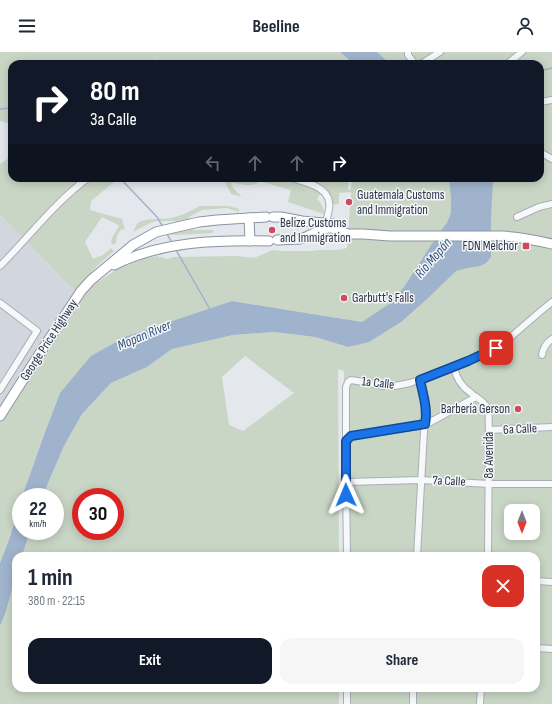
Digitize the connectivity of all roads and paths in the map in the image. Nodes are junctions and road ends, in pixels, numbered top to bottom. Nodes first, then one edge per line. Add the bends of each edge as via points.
1 (440, 52) edge
2 (522, 52) edge
3 (427, 60) edge
4 (512, 60) edge
5 (82, 182) edge
6 (303, 182) edge
7 (552, 204) edge
8 (517, 216) dead end
9 (249, 218) junction
10 (325, 226) junction
11 (250, 241) junction
12 (552, 244) edge
13 (0, 266) edge
14 (104, 270) junction
15 (552, 302) edge
16 (0, 303) edge
17 (552, 339) edge
18 (542, 355) dead end
19 (454, 367) junction
20 (420, 380) junction
21 (0, 390) edge
22 (476, 397) junction
23 (0, 416) edge
24 (425, 424) junction
25 (552, 427) edge
26 (489, 430) junction
27 (346, 441) junction
28 (421, 480) junction
29 (346, 482) junction
30 (489, 484) junction
31 (552, 484) edge
32 (347, 552) edge
33 (417, 552) edge
34 (488, 552) edge
35 (540, 581) edge
36 (552, 582) edge
37 (540, 648) edge
38 (552, 649) edge
39 (347, 692) edge
40 (413, 692) edge
41 (481, 692) edge
42 (347, 704) edge
43 (413, 704) edge
44 (480, 704) edge

1 - 3 street
2 - 4 street
5 - 13 street via 63,198
6 - 10 street via 327,194 329,205
7 - 8 street
9 - 10 highway, George Price Highway via 281,217
9 - 11 highway
9 - 14 highway, George Price Highway via 199,222 156,232 133,245
10 - 11 highway, George Price Highway via 300,239
10 - 12 highway, George Price Highway via 354,234 502,236
11 - 14 highway, George Price Highway via 171,246 141,254
14 - 23 highway, George Price Highway via 91,280 74,300
15 - 19 street, 1a Calle via 496,348
16 - 21 street via 37,331
17 - 18 street via 543,348
19 - 20 street, 1a Calle
19 - 22 street, 8a Avenida via 459,382
20 - 24 street via 426,407
20 - 27 street, 1a Calle via 390,387 351,380 348,382
22 - 24 street
22 - 26 street, 8a Avenida via 487,406
24 - 27 street via 351,436
24 - 28 street
25 - 26 street, 6a Calle
26 - 30 street, 8a Avenida
27 - 29 street
28 - 29 street, 7a Calle
28 - 30 street, 7a Calle
28 - 33 street
29 - 32 street
30 - 31 street, 7a Calle
30 - 34 street, 8a Avenida
35 - 36 street
37 - 38 street
39 - 42 street
40 - 43 street
41 - 44 street

